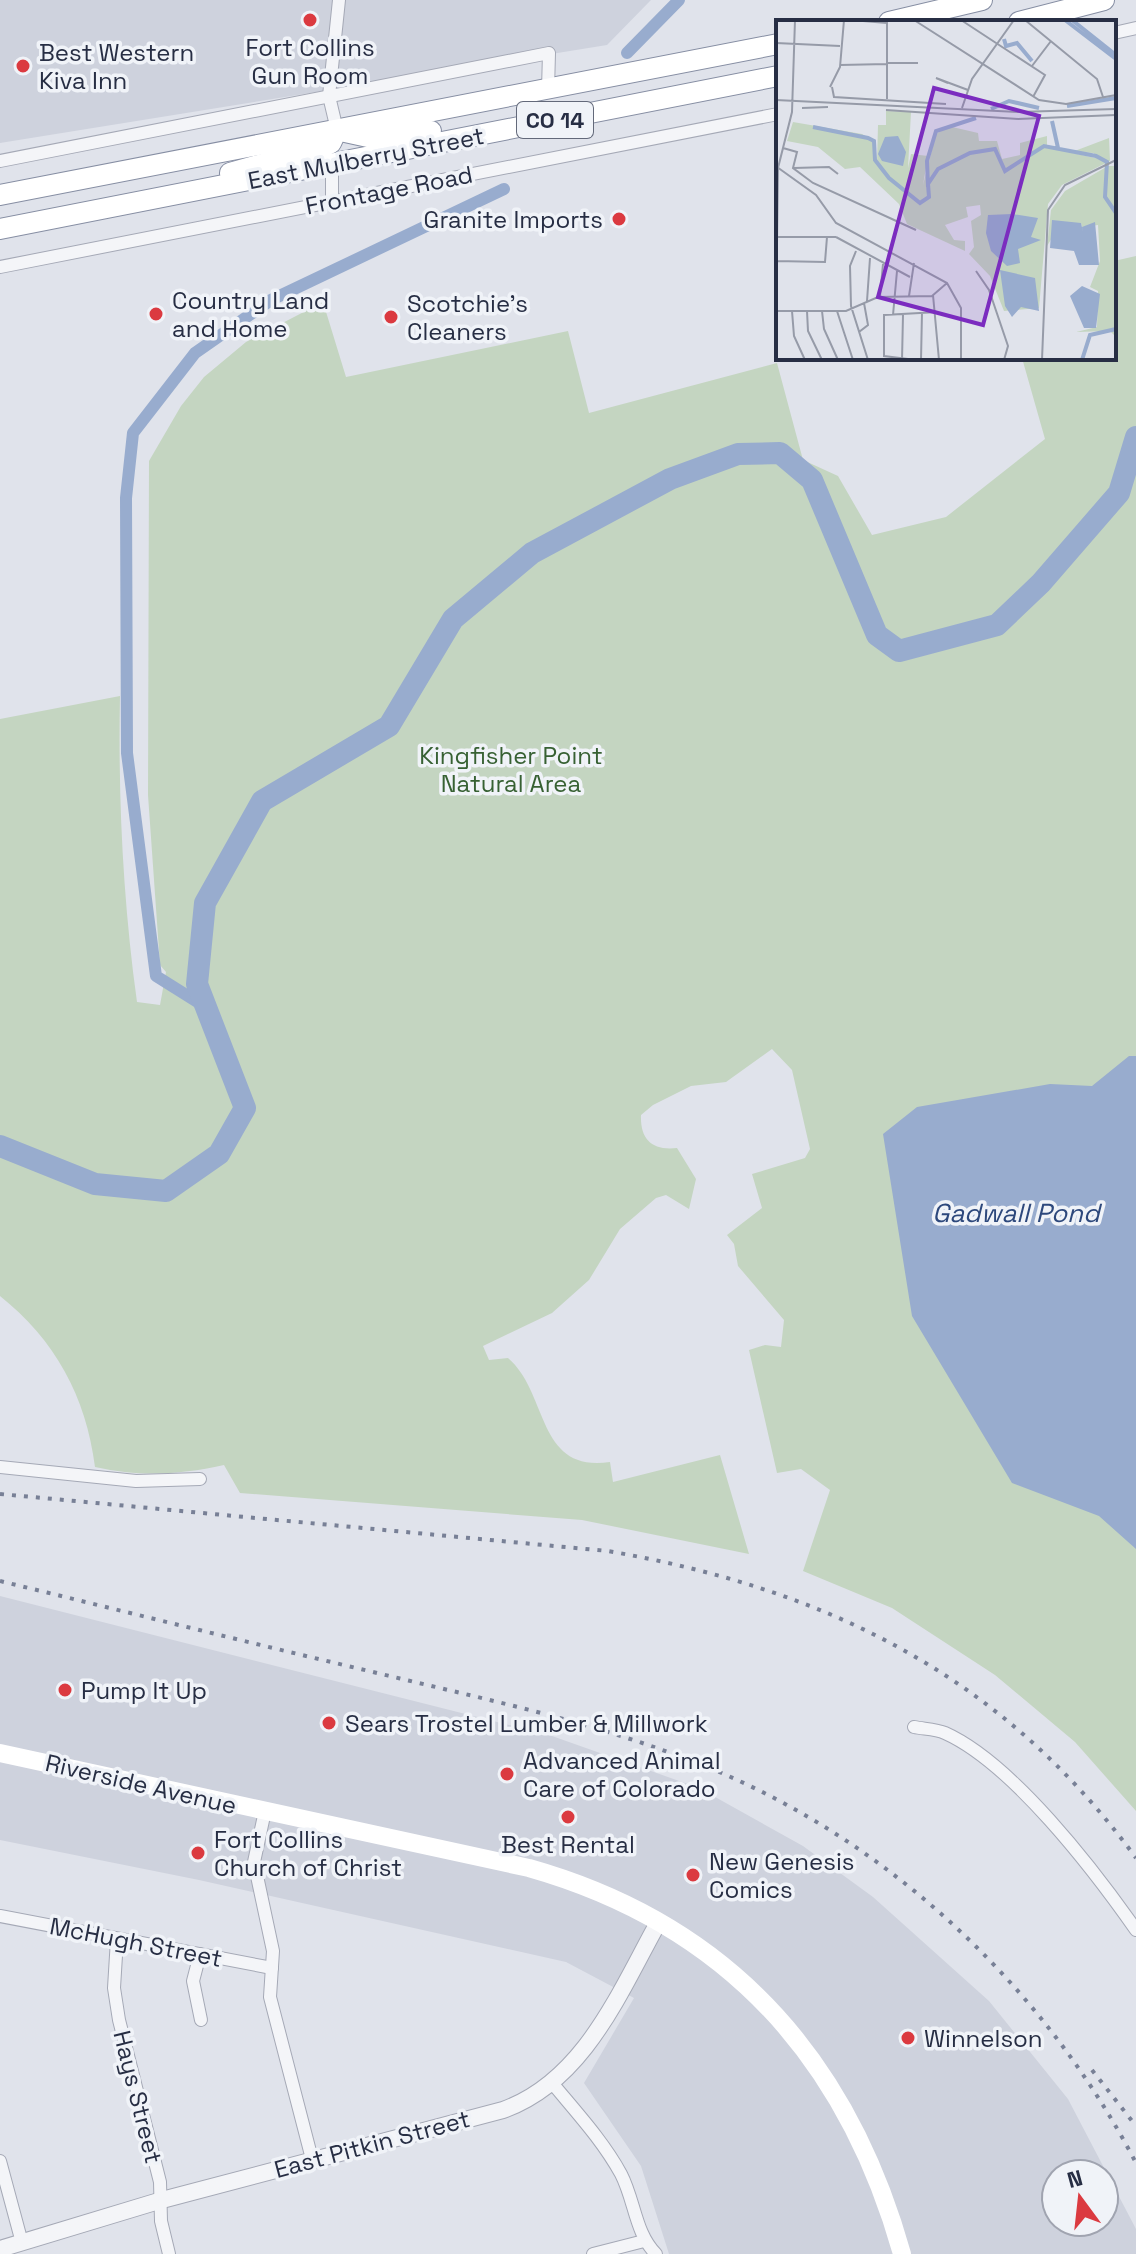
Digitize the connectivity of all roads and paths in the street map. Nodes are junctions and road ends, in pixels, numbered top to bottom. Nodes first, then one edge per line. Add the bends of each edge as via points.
1 (339, 0) edge
2 (982, 0) edge
3 (1104, 0) edge
4 (897, 20) edge
5 (1027, 20) edge
6 (1136, 28) edge
7 (1116, 33) edge
8 (776, 44) edge
9 (776, 76) edge
10 (732, 84) junction
11 (548, 89) junction
12 (329, 96) junction
13 (776, 114) edge
14 (337, 130) junction
15 (0, 161) edge
16 (332, 165) junction
17 (0, 195) edge
18 (163, 197) junction
19 (332, 202) junction
20 (0, 229) edge
21 (0, 267) edge
22 (0, 1467) edge
23 (200, 1479) dead end
24 (914, 1727) dead end
25 (0, 1753) edge
26 (265, 1811) junction
27 (0, 1916) edge
28 (658, 1923) junction
29 (1136, 1930) edge
30 (117, 1939) junction
31 (200, 1954) junction
32 (272, 1968) junction
33 (201, 2020) dead end
34 (553, 2084) junction
35 (312, 2159) junction
36 (0, 2161) edge
37 (162, 2200) junction
38 (21, 2239) junction
39 (644, 2241) junction
40 (0, 2249) edge
41 (169, 2254) edge
42 (593, 2254) edge
43 (638, 2254) edge
44 (656, 2254) edge
45 (902, 2254) edge

1 - 12 street
2 - 4 highway
3 - 5 highway
6 - 7 street
8 - 11 highway, East Mulberry Street / CO 14
9 - 10 highway, East Mulberry Street / CO 14
10 - 14 highway via 590,102 389,138
10 - 16 highway, East Mulberry Street / CO 14
11 - 12 street via 549,53
11 - 14 highway, East Mulberry Street / CO 14
12 - 14 street
12 - 15 street
13 - 19 street, Frontage Road
14 - 17 highway, East Mulberry Street / CO 14
14 - 18 highway via 323,147
16 - 18 highway, East Mulberry Street / CO 14
16 - 19 street
18 - 20 highway, East Mulberry Street / CO 14
19 - 21 street, Frontage Road
22 - 23 street via 136,1481
24 - 29 street via 944,1732 1025,1797 1102,1882
25 - 26 main road, Riverside Avenue
26 - 28 main road, Riverside Avenue via 564,1878 613,1897
26 - 32 street via 254,1874 273,1951
27 - 30 street, McHugh Street
28 - 34 street, East Pitkin Street via 587,2046
28 - 45 main road, Riverside Avenue via 742,1984 808,2054 864,2145
30 - 31 street, McHugh Street
30 - 37 street, Hays Street via 114,1988 119,2020
31 - 32 street, McHugh Street
31 - 33 street via 193,1981
32 - 35 street via 270,1997
34 - 35 street, East Pitkin Street via 503,2110
34 - 39 street via 613,2160
35 - 37 street, East Pitkin Street
36 - 38 street
37 - 38 street, East Pitkin Street
37 - 41 street, Hays Street
38 - 40 street, East Pitkin Street
39 - 42 street
39 - 43 street
39 - 44 street

